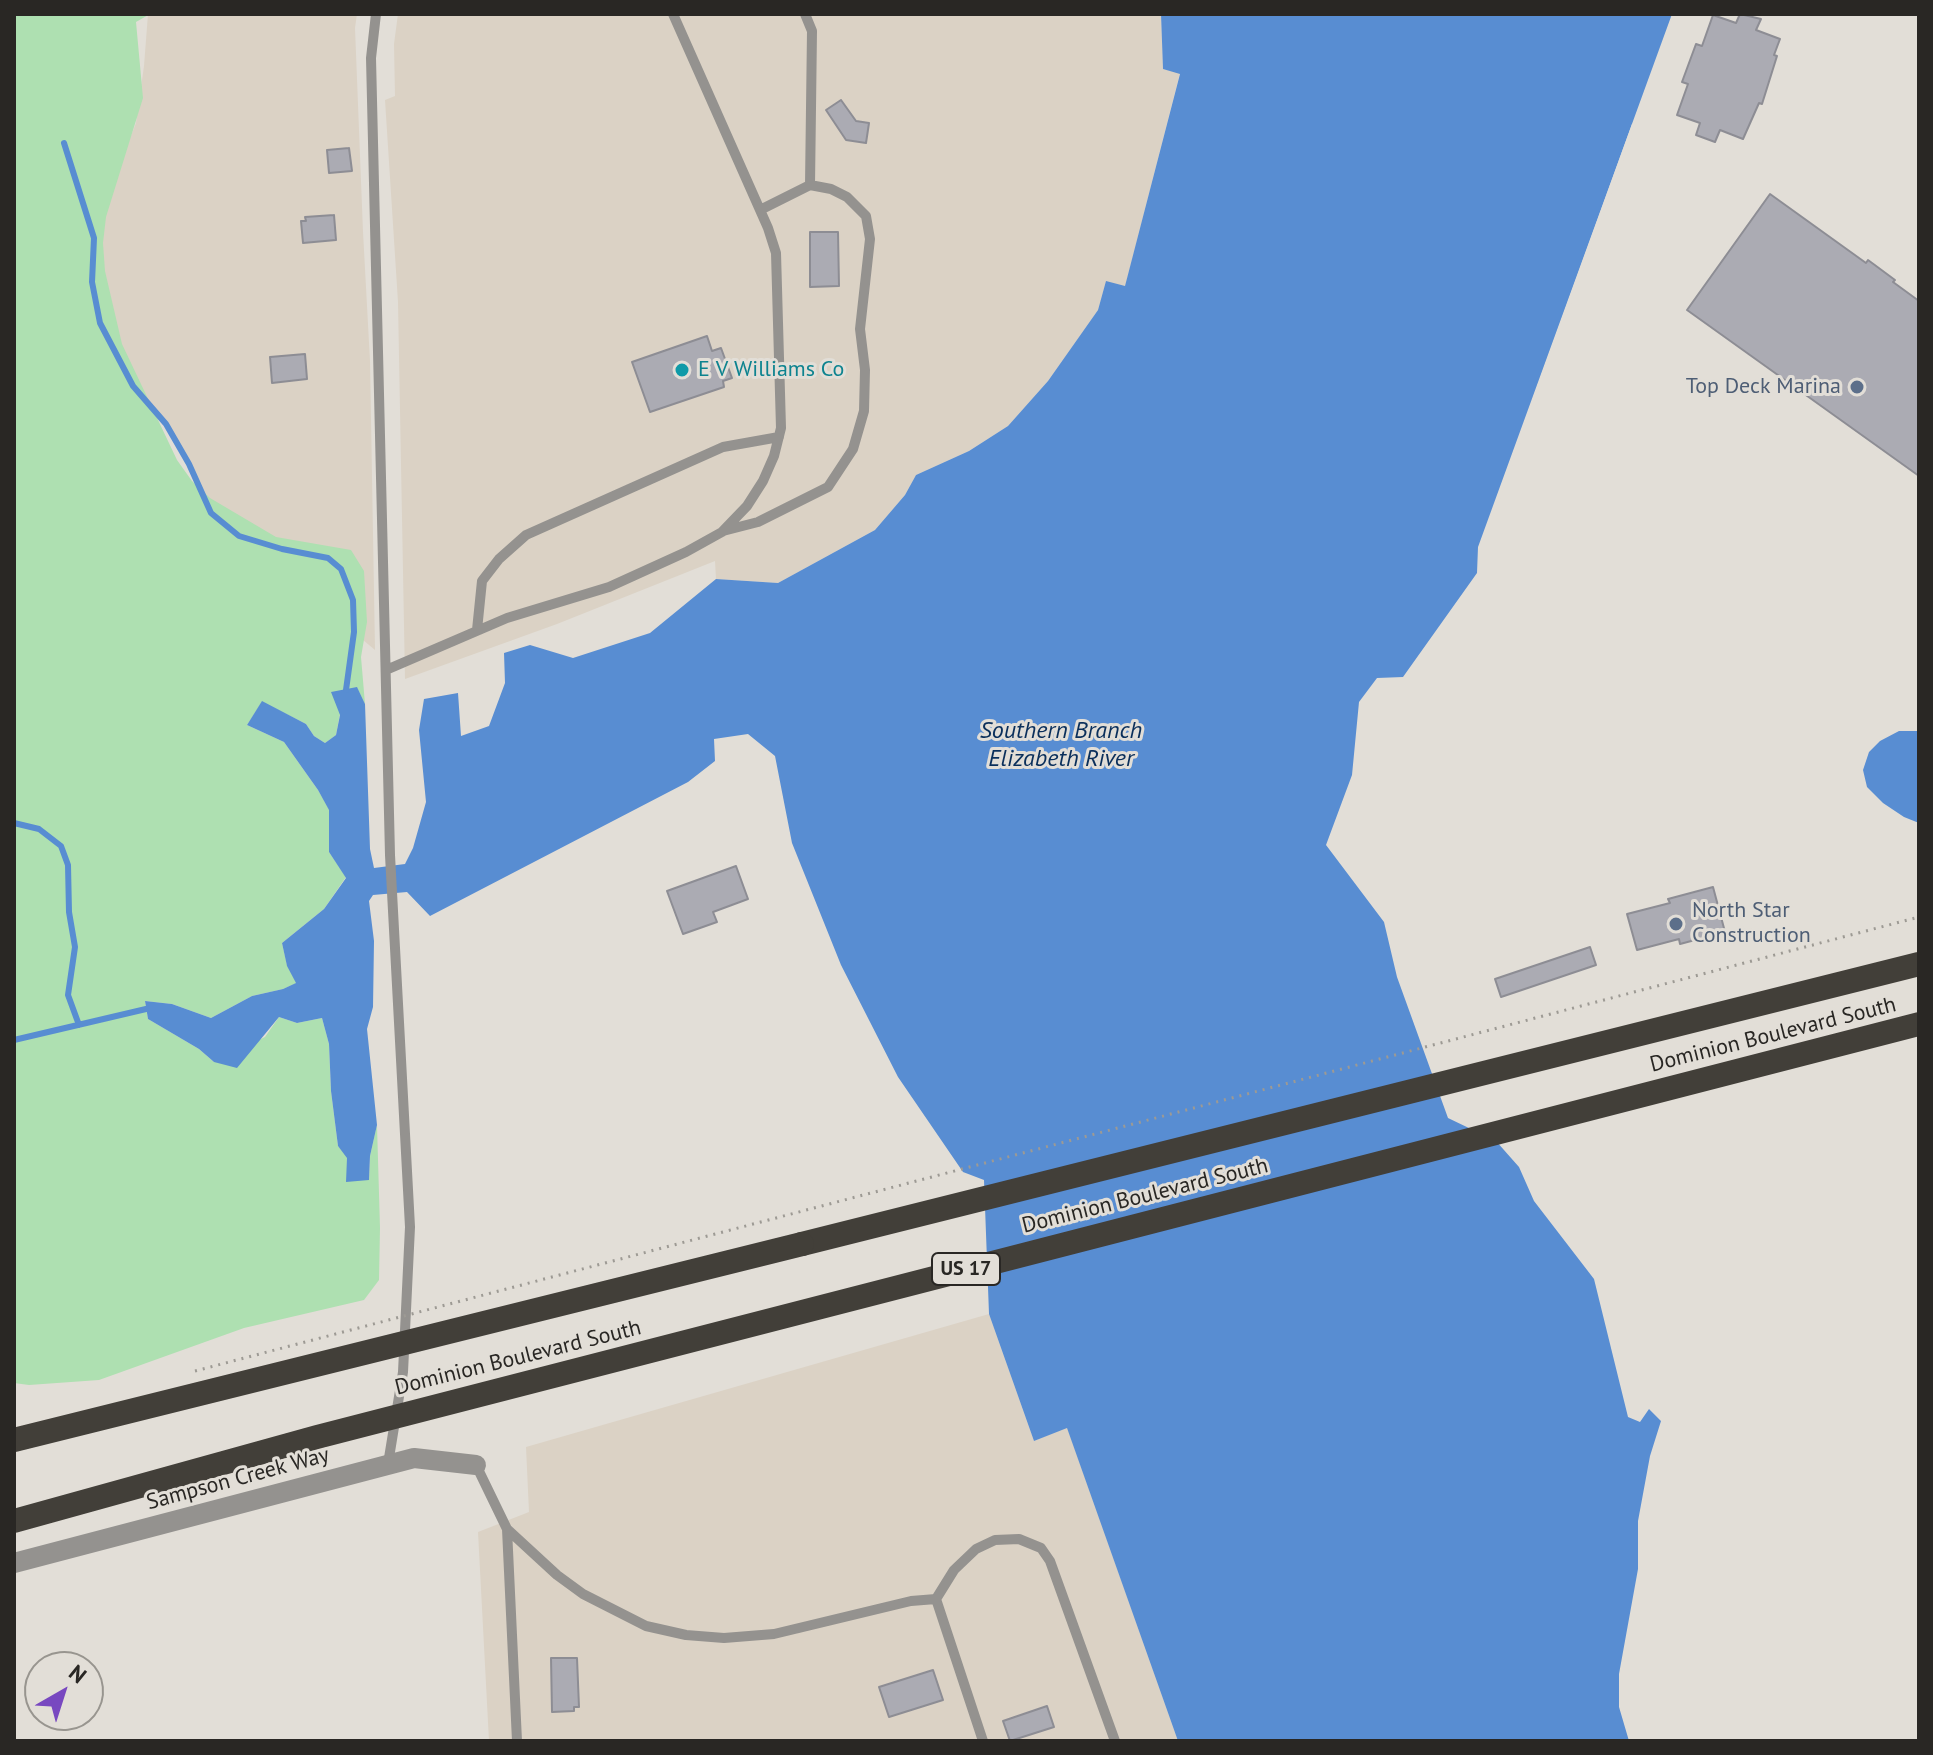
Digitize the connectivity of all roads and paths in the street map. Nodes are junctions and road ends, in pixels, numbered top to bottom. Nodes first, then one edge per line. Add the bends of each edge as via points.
1 (376, 14) edge
2 (673, 14) edge
3 (805, 14) edge
4 (810, 185) junction
5 (760, 210) junction
6 (779, 437) junction
7 (722, 532) junction
8 (477, 630) junction
9 (386, 670) junction
10 (1919, 917) edge
11 (1919, 964) edge
12 (1919, 1024) edge
13 (190, 1372) dead end
14 (14, 1440) edge
15 (388, 1464) junction
16 (476, 1465) joint
17 (14, 1521) edge
18 (507, 1529) junction
19 (14, 1563) edge
20 (936, 1599) junction
21 (517, 1741) edge
22 (983, 1741) edge
23 (1115, 1741) edge

1 - 9 lane via 371,58
2 - 5 lane
3 - 4 lane via 812,31
4 - 5 lane
4 - 7 lane via 847,197 866,216 870,239 860,329 864,411 853,449 828,487 758,522
5 - 6 lane via 776,253
6 - 7 lane via 763,481
6 - 8 lane via 723,447 526,535 482,581
7 - 8 lane via 609,587
8 - 9 lane
9 - 15 lane via 410,1227 403,1372
10 - 13 path, bridge
11 - 14 highway, Dominion Boulevard South, bridge
12 - 17 highway, Dominion Boulevard South / US 17, bridge via 317,1437
15 - 16 street, Sampson Creek Way via 424,1458
15 - 19 street, Sampson Creek Way
16 - 18 lane
18 - 20 lane via 583,1594 646,1626 686,1635 774,1634
18 - 21 lane
20 - 22 lane
20 - 23 lane via 954,1570 985,1544 1019,1539 1041,1548

